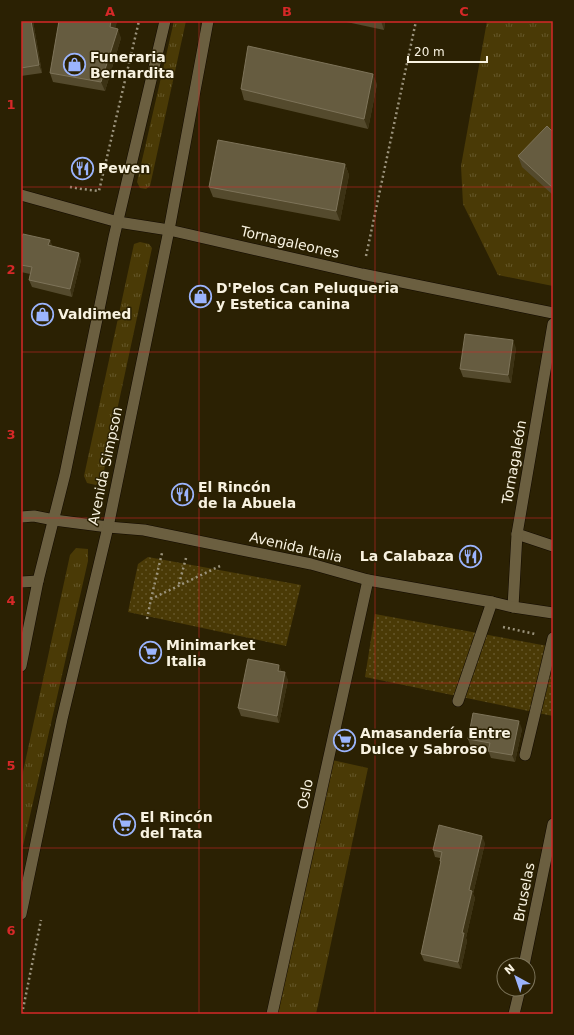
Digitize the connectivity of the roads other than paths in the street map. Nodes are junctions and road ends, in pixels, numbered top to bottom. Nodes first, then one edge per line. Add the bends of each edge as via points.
1 (166, 21) edge
2 (208, 21) edge
3 (21, 195) edge
4 (118, 222) junction
5 (169, 230) junction
6 (553, 313) edge
7 (553, 324) edge
8 (21, 517) edge
9 (54, 520) junction
10 (108, 527) junction
11 (517, 534) junction
12 (553, 546) edge
13 (368, 580) junction
14 (38, 581) junction
15 (21, 582) edge
16 (492, 602) junction
17 (513, 607) junction
18 (553, 613) edge
19 (553, 638) edge
20 (21, 666) edge
21 (458, 701) dead end
22 (525, 755) dead end
23 (553, 824) edge
24 (21, 914) edge
25 (526, 957) edge
26 (518, 997) edge
27 (272, 1014) edge
28 (514, 1014) edge

1 - 4 street
2 - 5 street, Avenida Simpson
3 - 4 street, Tornagaleones
4 - 5 street, Tornagaleones
4 - 9 street
5 - 6 street, Tornagaleones via 362,274
5 - 10 street, Avenida Simpson
7 - 11 street, Tornagaleón
8 - 9 street, Avenida Italia via 34,516
9 - 10 street, Avenida Italia
9 - 14 street
10 - 13 street, Avenida Italia via 144,530 311,564
10 - 24 street, Avenida Simpson via 62,719
11 - 12 street
11 - 17 street, Tornagaleón
13 - 16 street, Avenida Italia
13 - 27 street, Oslo
14 - 15 street
14 - 20 street
16 - 17 street, Avenida Italia
16 - 21 street
17 - 18 street, Avenida Italia
19 - 22 street
23 - 25 street, Bruselas
26 - 28 street

